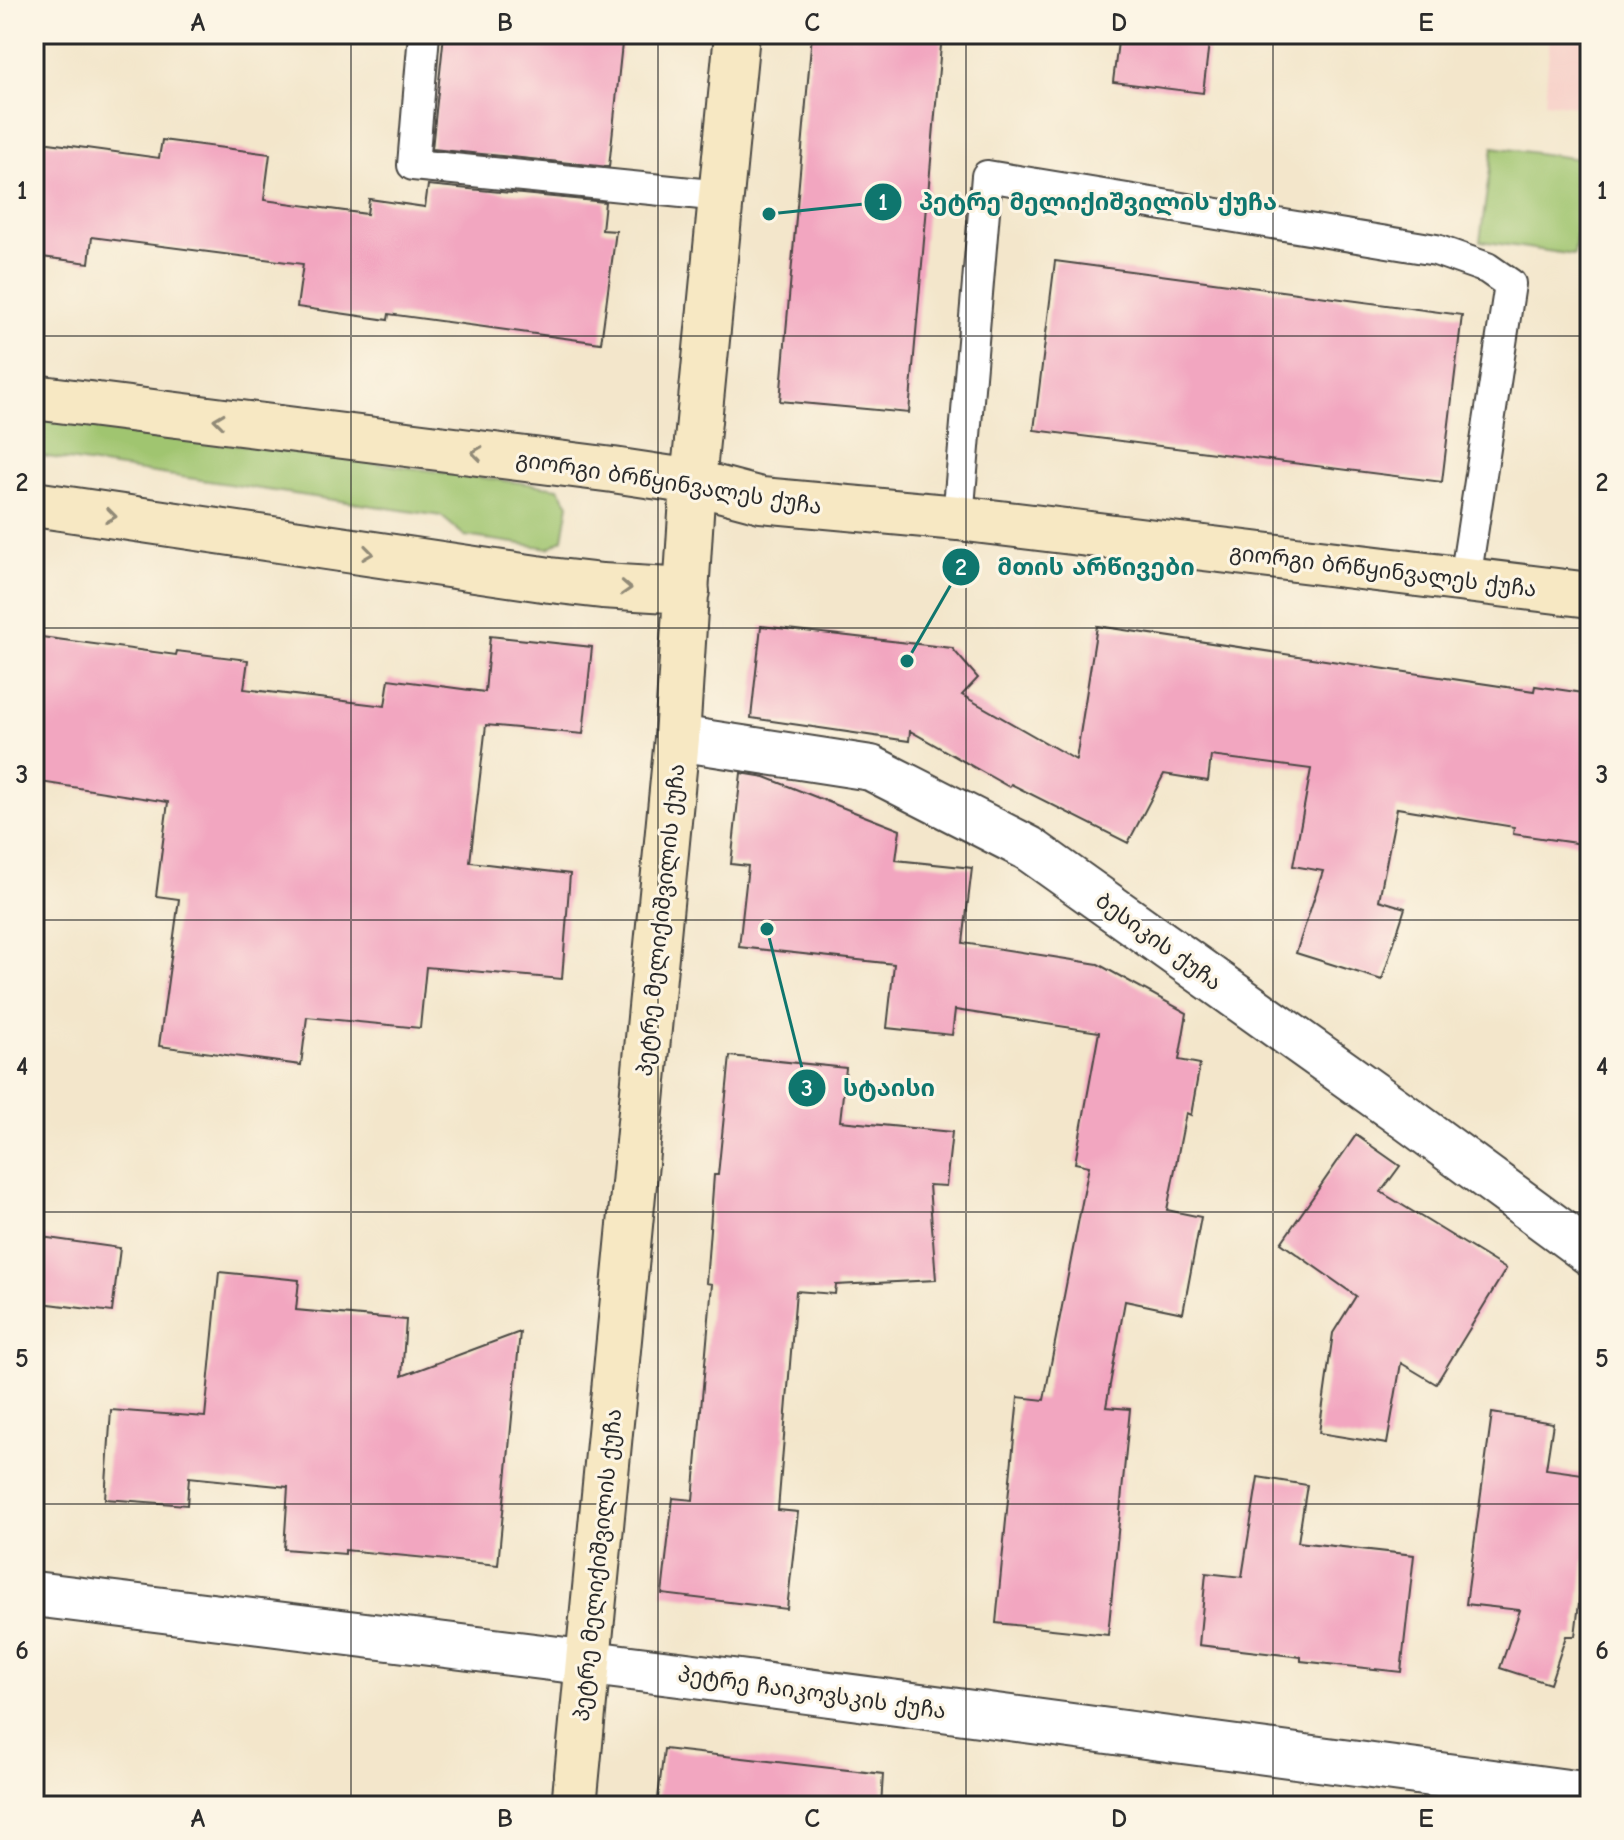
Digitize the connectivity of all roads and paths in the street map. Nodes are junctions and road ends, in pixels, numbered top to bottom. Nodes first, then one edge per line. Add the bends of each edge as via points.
1 (424, 34) edge
2 (737, 34) edge
3 (721, 196) junction
4 (34, 397) edge
5 (693, 482) junction
6 (34, 504) edge
7 (958, 518) junction
8 (1465, 580) junction
9 (687, 591) junction
10 (1590, 595) edge
11 (677, 738) junction
12 (1590, 1253) edge
13 (34, 1594) edge
14 (587, 1663) junction
15 (1590, 1795) edge
16 (574, 1806) edge

1 - 3 lane via 413,165
2 - 3 street, პეტრე მელიქიშვილის ქუჩა
3 - 5 street, პეტრე მელიქიშვილის ქუჩა
5 -> 4 street, გიორგი ბრწყინვალეს ქუჩა
5 - 7 street, გიორგი ბრწყინვალეს ქუჩა via 761,500
5 - 9 street, პეტრე მელიქიშვილის ქუჩა
6 -> 9 street via 550,580
7 - 8 street, გიორგი ბრწყინვალეს ქუჩა
7 - 8 lane via 987,176 1436,250 1487,268 1510,284
8 - 10 street, გიორგი ბრწყინვალეს ქუჩა
9 - 11 street, პეტრე მელიქიშვილის ქუჩა
11 - 12 street, ბესიკის ქუჩა via 871,768 1028,848
11 - 14 street, პეტრე მელიქიშვილის ქუჩა
13 - 14 street, პეტრე ჩაიკოვსკის ქუჩა
14 - 15 street, პეტრე ჩაიკოვსკის ქუჩა
14 - 16 street, პეტრე მელიქიშვილის ქუჩა

